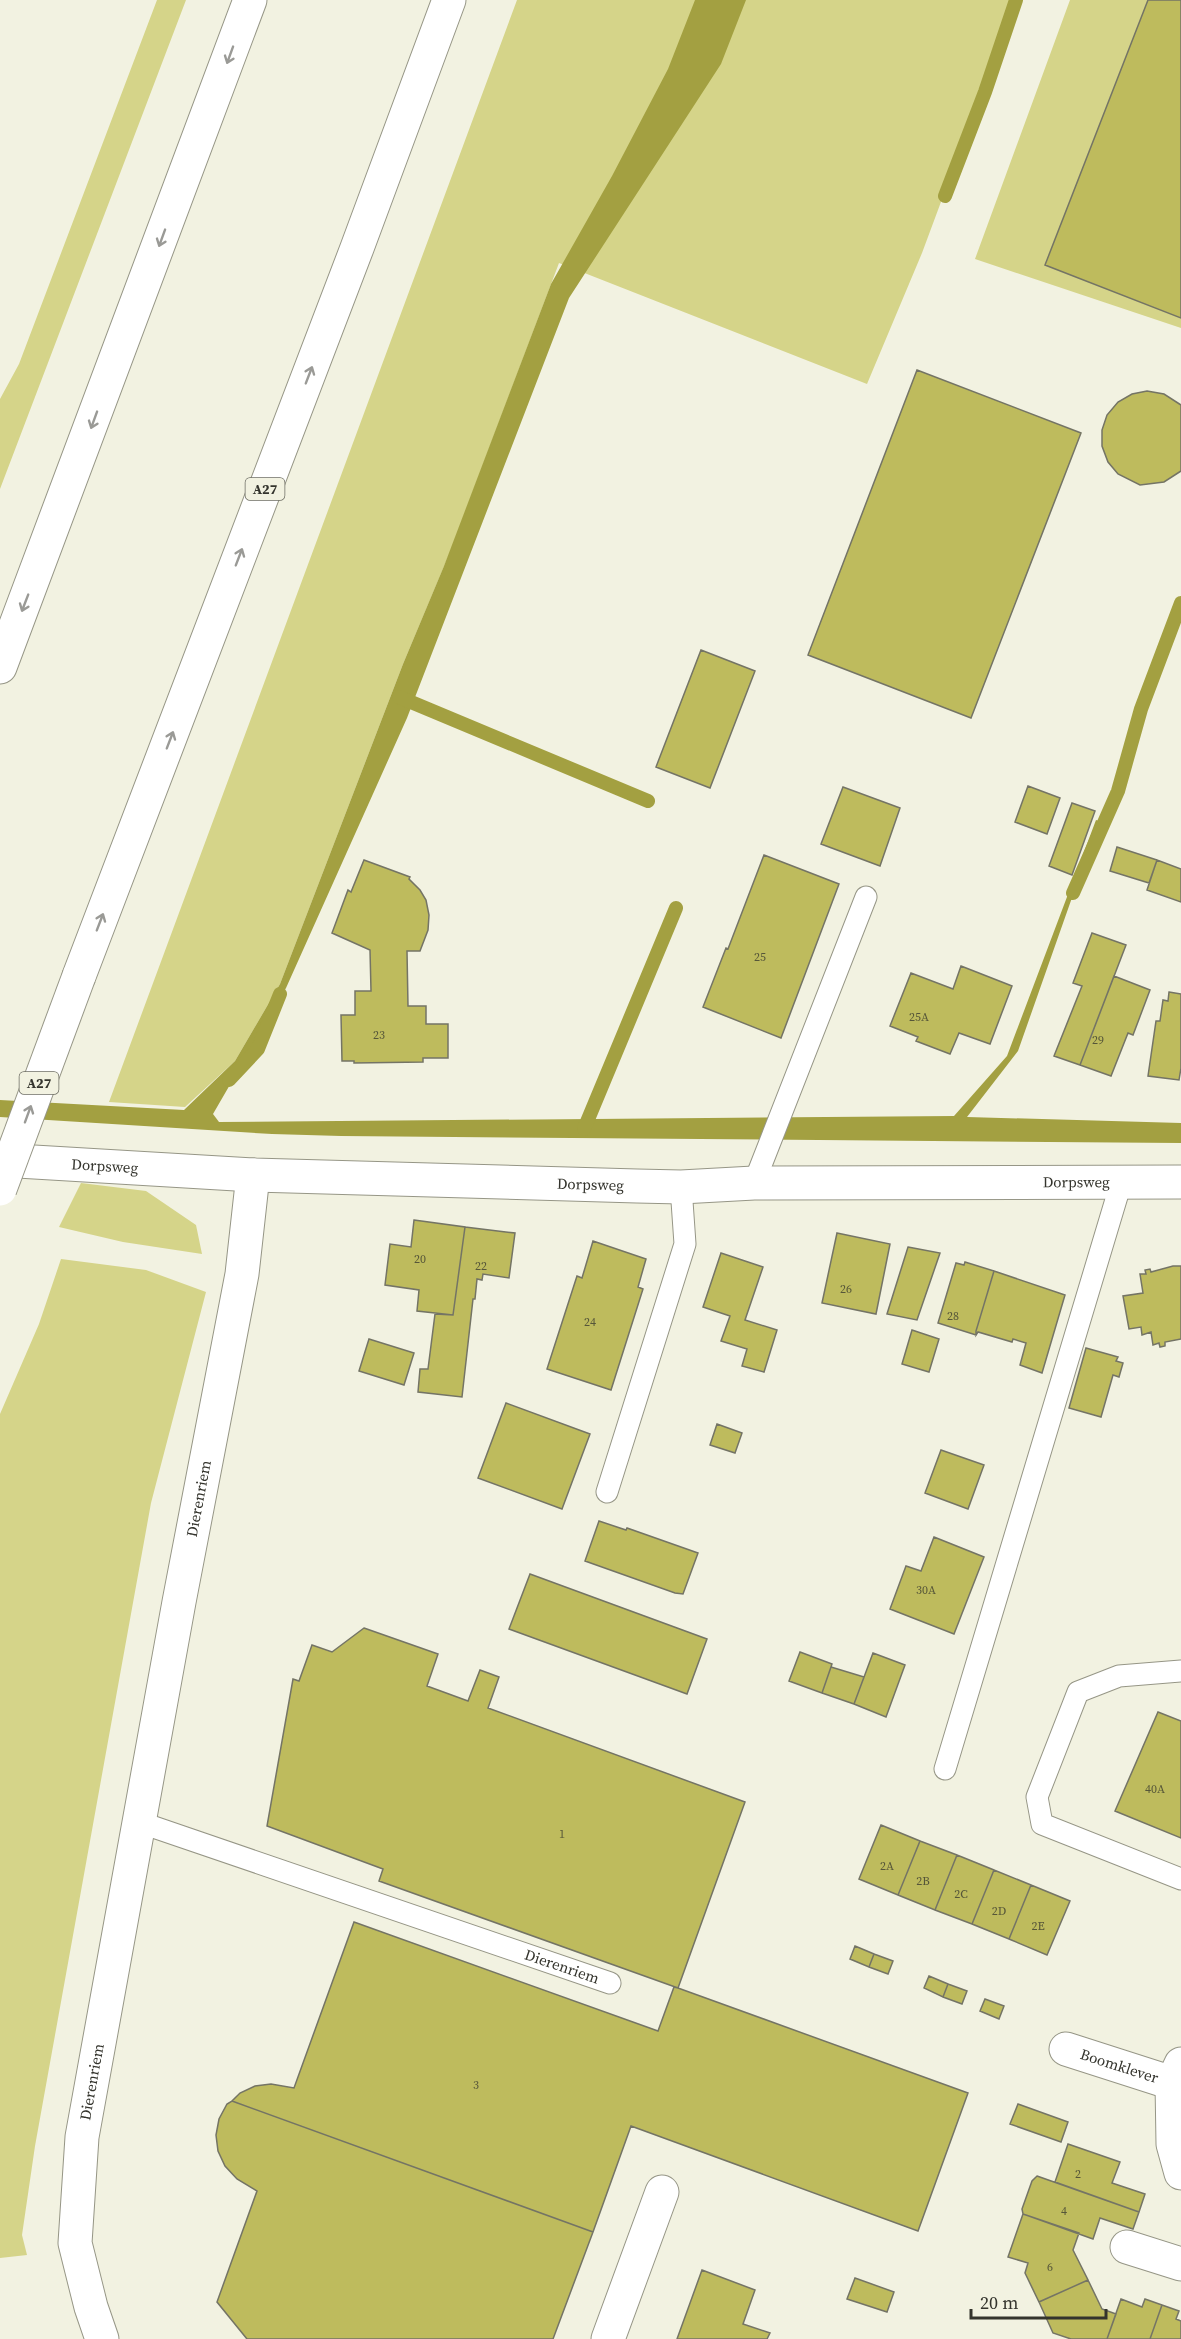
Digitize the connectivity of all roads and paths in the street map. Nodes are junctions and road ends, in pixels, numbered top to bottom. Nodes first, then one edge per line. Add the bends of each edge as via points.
1 (250, 0) edge
2 (449, 0) edge
3 (0, 667) edge
4 (866, 897) dead end
5 (0, 1160) edge
6 (253, 1175) junction
7 (1181, 1182) edge
8 (754, 1183) junction
9 (1121, 1183) junction
10 (681, 1187) junction
11 (0, 1189) edge
12 (606, 1492) dead end
13 (1181, 1671) edge
14 (945, 1768) dead end
15 (139, 1822) junction
16 (1181, 1879) edge
17 (610, 1983) dead end
18 (1066, 2049) dead end
19 (1176, 2074) edge
20 (1181, 2173) edge
21 (662, 2192) dead end
22 (1127, 2247) dead end
23 (1181, 2264) edge
24 (102, 2339) edge
25 (608, 2339) edge

1 -> 3 main road
11 -> 2 main road, A27, bridge
4 - 8 lane
5 - 6 main road, Dorpsweg
6 - 10 main road, Dorpsweg
6 - 15 main road, Dierenriem via 242,1274
7 - 9 main road, Dorpsweg
8 - 9 main road, Dorpsweg
8 - 10 main road, Dorpsweg
9 - 14 lane
10 - 12 lane via 685,1244
13 - 16 lane via 1119,1676 1078,1692 1037,1797 1042,1824
15 - 17 lane, Dierenriem
15 - 24 main road, Dierenriem via 82,2137 75,2243
18 - 19 main road, Boomklever
19 - 20 main road, Boomklever via 1173,2144
21 - 25 main road
22 - 23 main road

